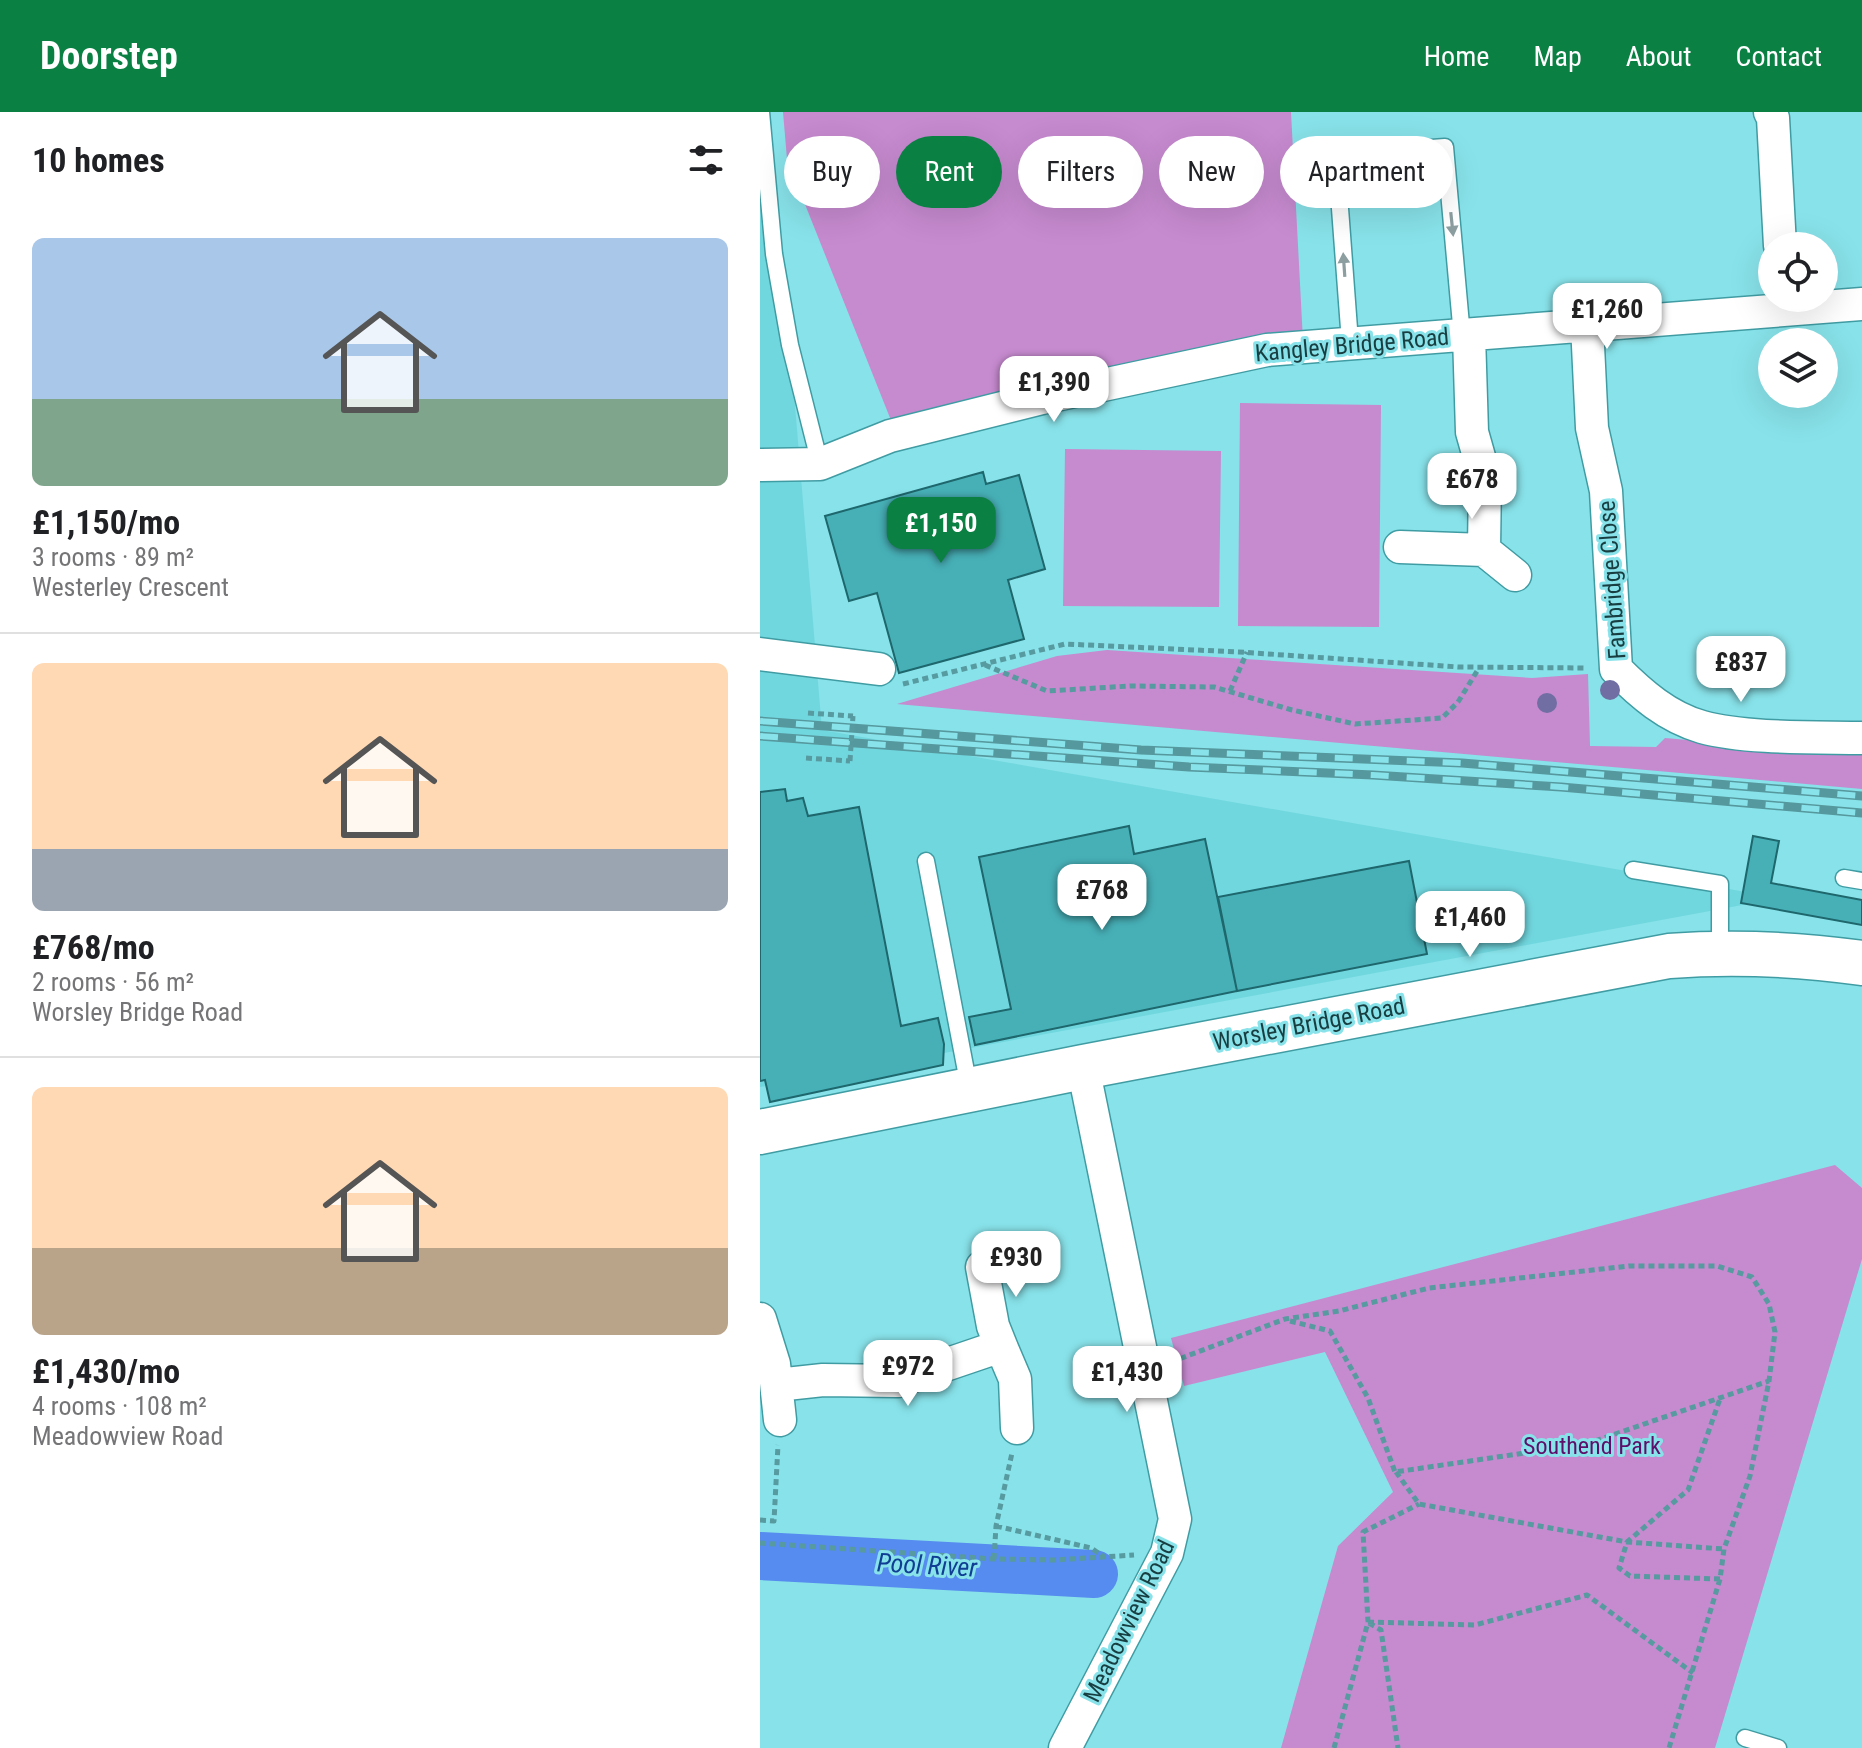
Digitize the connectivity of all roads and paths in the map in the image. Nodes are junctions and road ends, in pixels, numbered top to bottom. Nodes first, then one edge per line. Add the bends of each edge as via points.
1 (761, 112) edge
2 (1770, 112) edge
3 (1779, 232) edge
4 (1838, 304) edge
5 (1862, 304) edge
6 (1758, 306) edge
7 (1587, 325) junction
8 (1466, 335) junction
9 (1350, 342) junction
10 (820, 464) junction
11 (760, 465) edge
12 (1400, 547) dead end
13 (1484, 550) junction
14 (1515, 575) dead end
15 (1247, 652) junction
16 (760, 654) edge
17 (983, 664) junction
18 (1480, 667) junction
19 (1616, 669) junction
20 (886, 677) joint
21 (1230, 691) junction
22 (808, 713) dead end
23 (1862, 738) edge
24 (806, 758) dead end
25 (926, 861) dead end
26 (1633, 870) dead end
27 (1844, 878) dead end
28 (1862, 881) edge
29 (1720, 952) junction
30 (1862, 963) edge
31 (1083, 1067) junction
32 (970, 1090) junction
33 (760, 1132) edge
34 (982, 1267) dead end
35 (1285, 1319) junction
36 (760, 1321) edge
37 (1001, 1346) junction
38 (1147, 1369) junction
39 (1769, 1381) junction
40 (777, 1385) junction
41 (1721, 1396) junction
42 (780, 1420) joint
43 (1017, 1428) joint
44 (1395, 1472) junction
45 (1419, 1504) junction
46 (760, 1520) edge
47 (996, 1526) junction
48 (1627, 1542) junction
49 (760, 1543) edge
50 (1724, 1549) junction
51 (1167, 1553) junction
52 (1104, 1556) junction
53 (994, 1559) junction
54 (1720, 1579) junction
55 (1368, 1622) junction
56 (1693, 1673) junction
57 (1745, 1738) dead end
58 (1065, 1748) edge
59 (1334, 1748) edge
60 (1398, 1748) edge
61 (1669, 1748) edge
62 (1778, 1748) edge

1 - 10 lane via 774,254
2 - 3 street
4 - 5 street, Kangley Bridge Road
6 - 7 street, Kangley Bridge Road
7 - 8 street, Kangley Bridge Road
7 - 19 street, Fambridge Close via 1592,428 1606,491
8 - 9 street, Kangley Bridge Road
9 -> 8 lane via 1336,155 1445,147
8 - 13 street via 1472,432 1485,478
9 - 10 street, Kangley Bridge Road via 1267,350 1042,398 890,436
10 - 11 street, Kangley Bridge Road
12 - 13 street
13 - 14 street
15 - 17 path via 1065,644
15 - 18 path
15 - 21 path
16 - 20 street
17 - 20 path
17 - 21 path via 1047,691 1130,686
18 - 19 path
18 - 21 path via 1442,718 1398,723 1355,724
19 - 23 street, Fambridge Close via 1643,697 1702,727
22 - 24 path, bridge via 853,716 850,761
25 - 32 lane
26 - 29 lane via 1720,884
27 - 28 lane
29 - 30 street, Worsley Bridge Road
29 - 31 street, Worsley Bridge Road via 1669,956
31 - 32 street, Worsley Bridge Road
31 - 38 street, Meadowview Road
32 - 33 street, Worsley Bridge Road
34 - 37 street
35 - 38 path
35 - 39 path via 1429,1288 1629,1266 1717,1266 1752,1277 1769,1304 1775,1332
35 - 44 path via 1330,1331 1368,1398
36 - 40 street
37 - 40 street via 898,1381
37 - 43 street via 1015,1379
38 - 51 street, Meadowview Road via 1175,1519
39 - 41 path
39 - 50 path via 1750,1476
40 - 42 street
41 - 44 path via 1586,1444
41 - 48 path via 1688,1490
42 - 46 path via 774,1521
43 - 47 path
44 - 45 path
45 - 48 path
45 - 55 path via 1363,1532
47 - 52 path via 1091,1548
47 - 53 path
48 - 50 path
48 - 54 path via 1619,1568 1630,1576
49 - 53 path
50 - 54 path
51 - 52 path
51 - 58 street, Meadowview Road
52 - 53 path
54 - 56 path
55 - 56 path via 1475,1625 1587,1595
55 - 59 path
55 - 60 path via 1381,1630
56 - 61 path
57 - 62 lane

